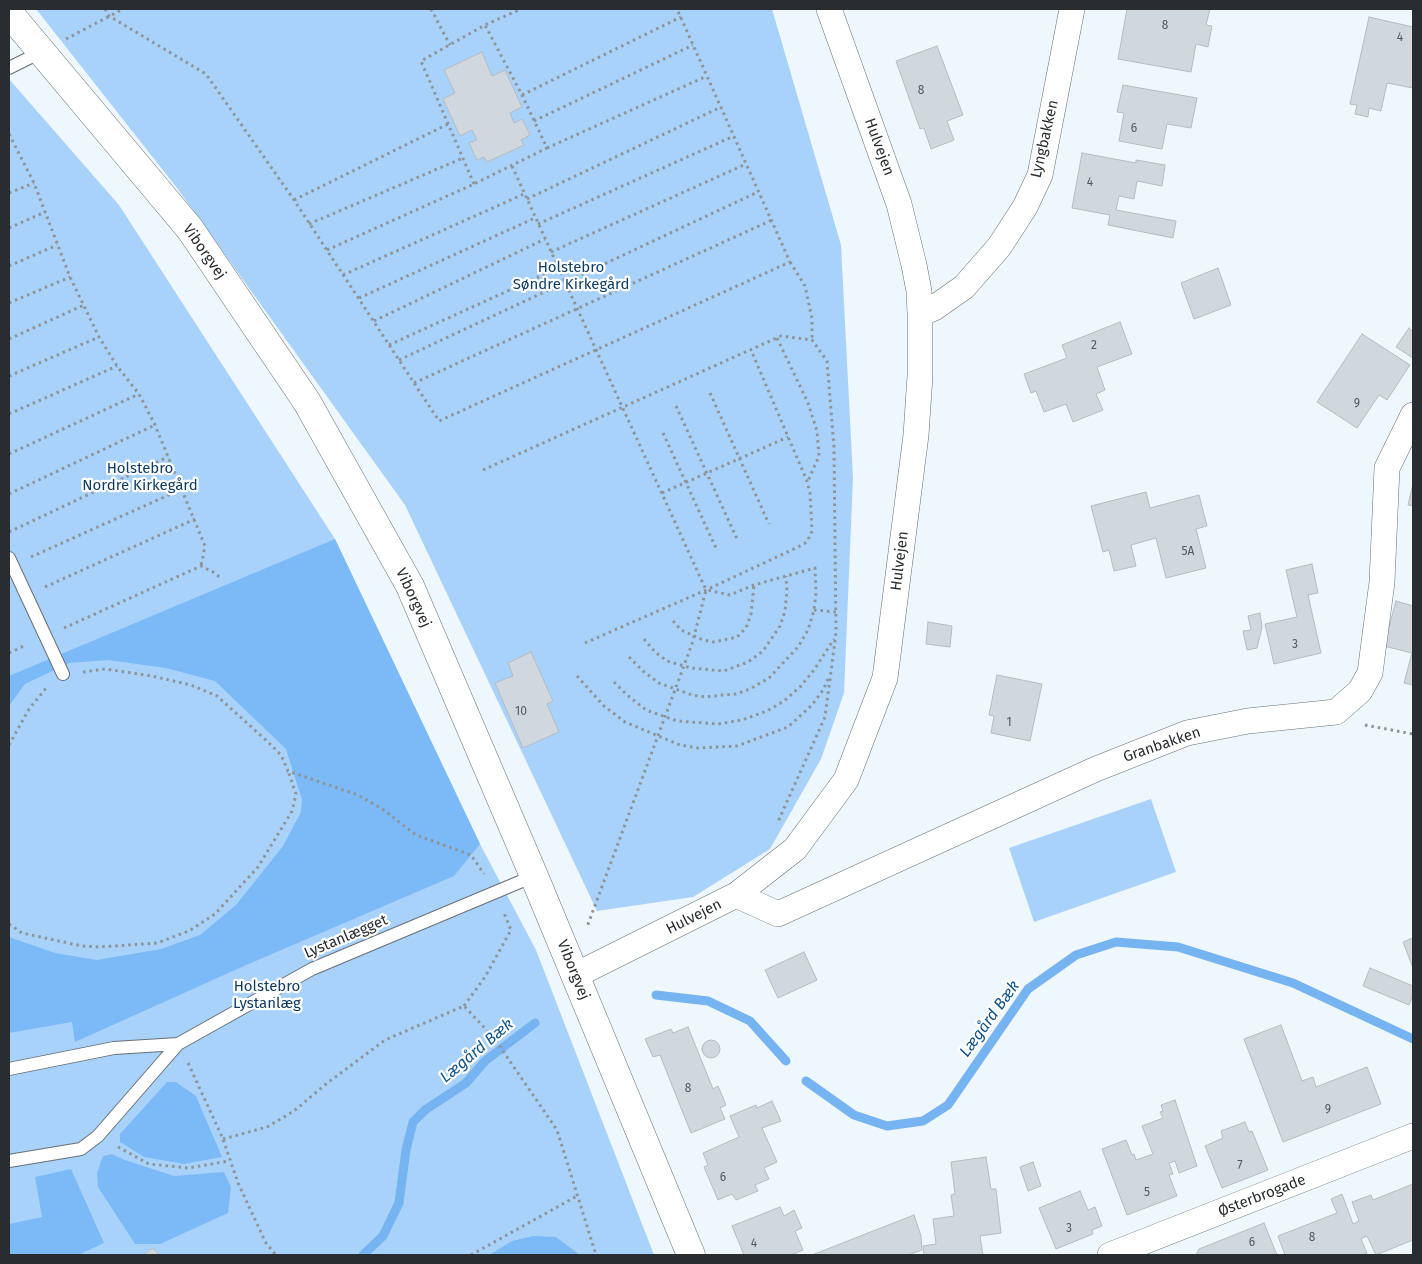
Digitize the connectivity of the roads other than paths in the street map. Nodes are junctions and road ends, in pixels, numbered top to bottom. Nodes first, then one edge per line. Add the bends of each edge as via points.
1 (829, 9) edge
2 (1072, 9) edge
3 (9, 14) edge
4 (42, 52) junction
5 (9, 68) edge
6 (920, 314) junction
7 (1413, 415) edge
8 (10, 562) edge
9 (62, 674) road end
10 (534, 876) junction
11 (736, 895) junction
12 (576, 975) junction
13 (178, 1044) junction
14 (9, 1069) edge
15 (1413, 1136) edge
16 (9, 1161) edge
17 (690, 1255) edge
18 (1110, 1255) edge

1 - 6 street, Hulvejen via 899,204 914,265
2 - 6 street, Lyngbakken via 1040,175 1025,207 999,247 964,287
3 - 4 street, Viborgvej
4 - 5 lane
4 - 10 street, Viborgvej via 190,229 308,402 410,586
6 - 11 street, Hulvejen via 916,435 885,678 846,780 795,848
7 - 11 street, Granbakken via 1387,468 1382,582 1370,673 1360,691 1336,712 1248,721 1186,733 1096,769 778,914
8 - 9 lane
10 - 12 street, Viborgvej
10 - 13 lane, Lystanlægget via 312,969
11 - 12 street, Hulvejen
12 - 17 street, Viborgvej
13 - 14 lane, Lystanlægget via 114,1048
13 - 16 lane, Lystanlægget via 98,1136 81,1149
15 - 18 street, Østerbrogade

